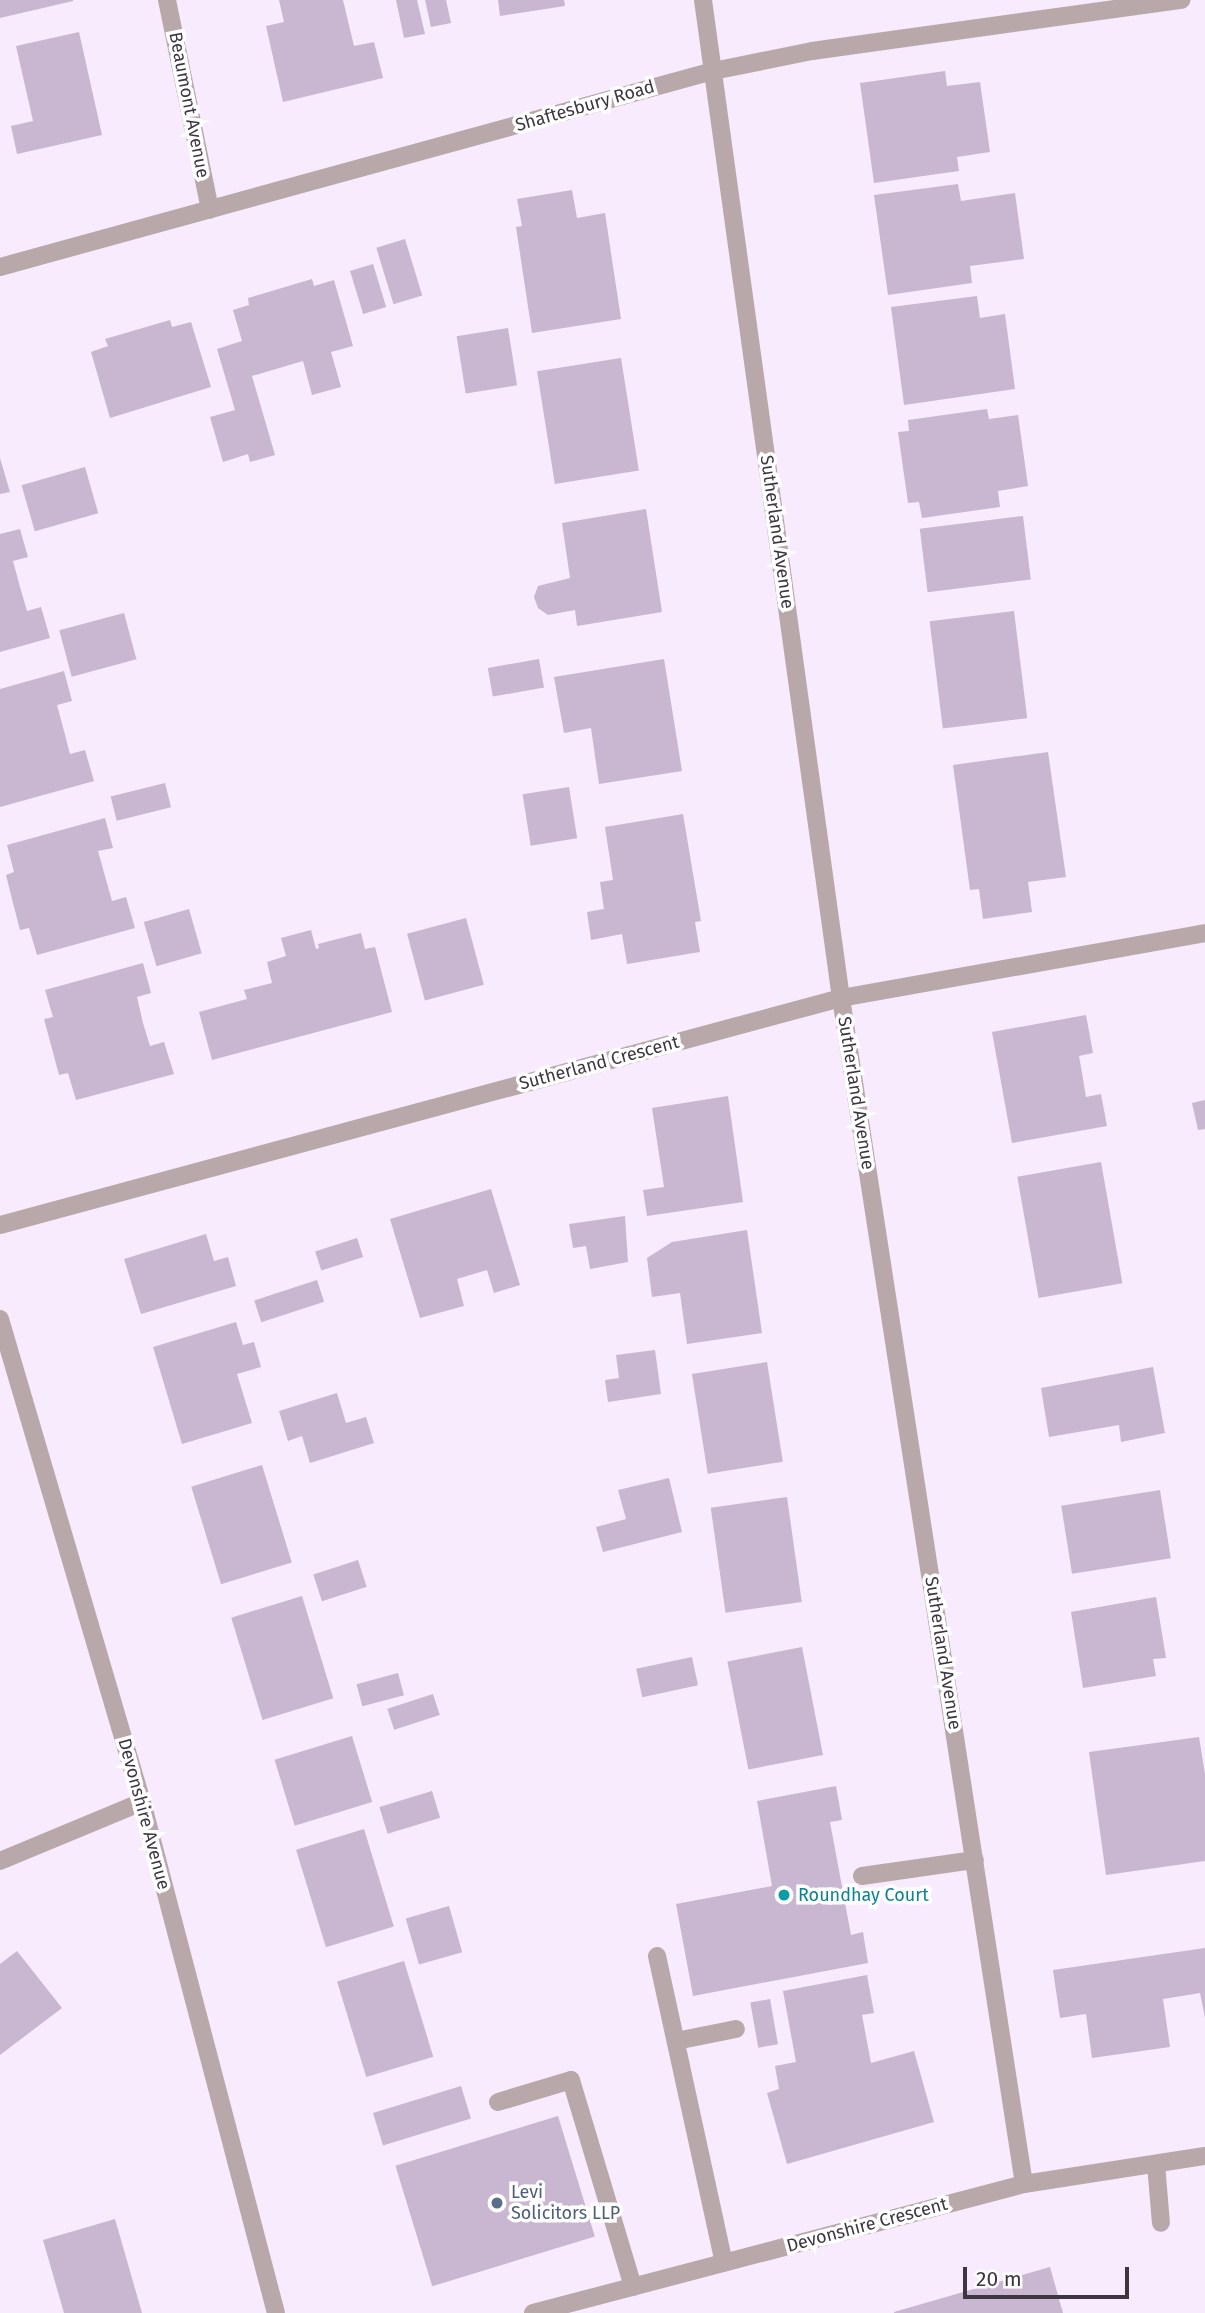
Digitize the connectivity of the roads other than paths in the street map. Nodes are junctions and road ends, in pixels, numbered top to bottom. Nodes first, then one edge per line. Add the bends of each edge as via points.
1 (167, 0) edge
2 (703, 0) edge
3 (1181, 0) edge
4 (713, 71) junction
5 (210, 210) junction
6 (0, 267) edge
7 (1205, 933) edge
8 (841, 998) junction
9 (0, 1225) edge
10 (0, 1319) edge
11 (142, 1802) junction
12 (975, 1860) junction
13 (0, 1861) edge
14 (862, 1876) dead end
15 (657, 1956) dead end
16 (736, 2029) dead end
17 (676, 2041) junction
18 (498, 2102) dead end
19 (1205, 2156) edge
20 (1156, 2164) junction
21 (1024, 2184) junction
22 (1161, 2223) dead end
23 (724, 2263) junction
24 (633, 2287) junction
25 (276, 2313) edge
26 (533, 2313) edge

1 - 5 street, Beaumont Avenue
2 - 4 street, Sutherland Avenue
3 - 4 street, Shaftesbury Road via 812,51
4 - 5 street, Shaftesbury Road
4 - 8 street, Sutherland Avenue
5 - 6 street, Shaftesbury Road
7 - 8 street, Sutherland Crescent
8 - 9 street, Sutherland Crescent
8 - 12 street, Sutherland Avenue
10 - 11 street, Devonshire Avenue
11 - 13 street
11 - 25 street, Devonshire Avenue
12 - 14 street
12 - 21 street, Sutherland Avenue
15 - 17 street
16 - 17 street
17 - 23 street
18 - 24 street via 571,2080
19 - 20 street, Devonshire Crescent
20 - 21 street, Devonshire Crescent
20 - 22 street
21 - 23 street, Devonshire Crescent
23 - 24 street, Devonshire Crescent
24 - 26 street, Devonshire Crescent

